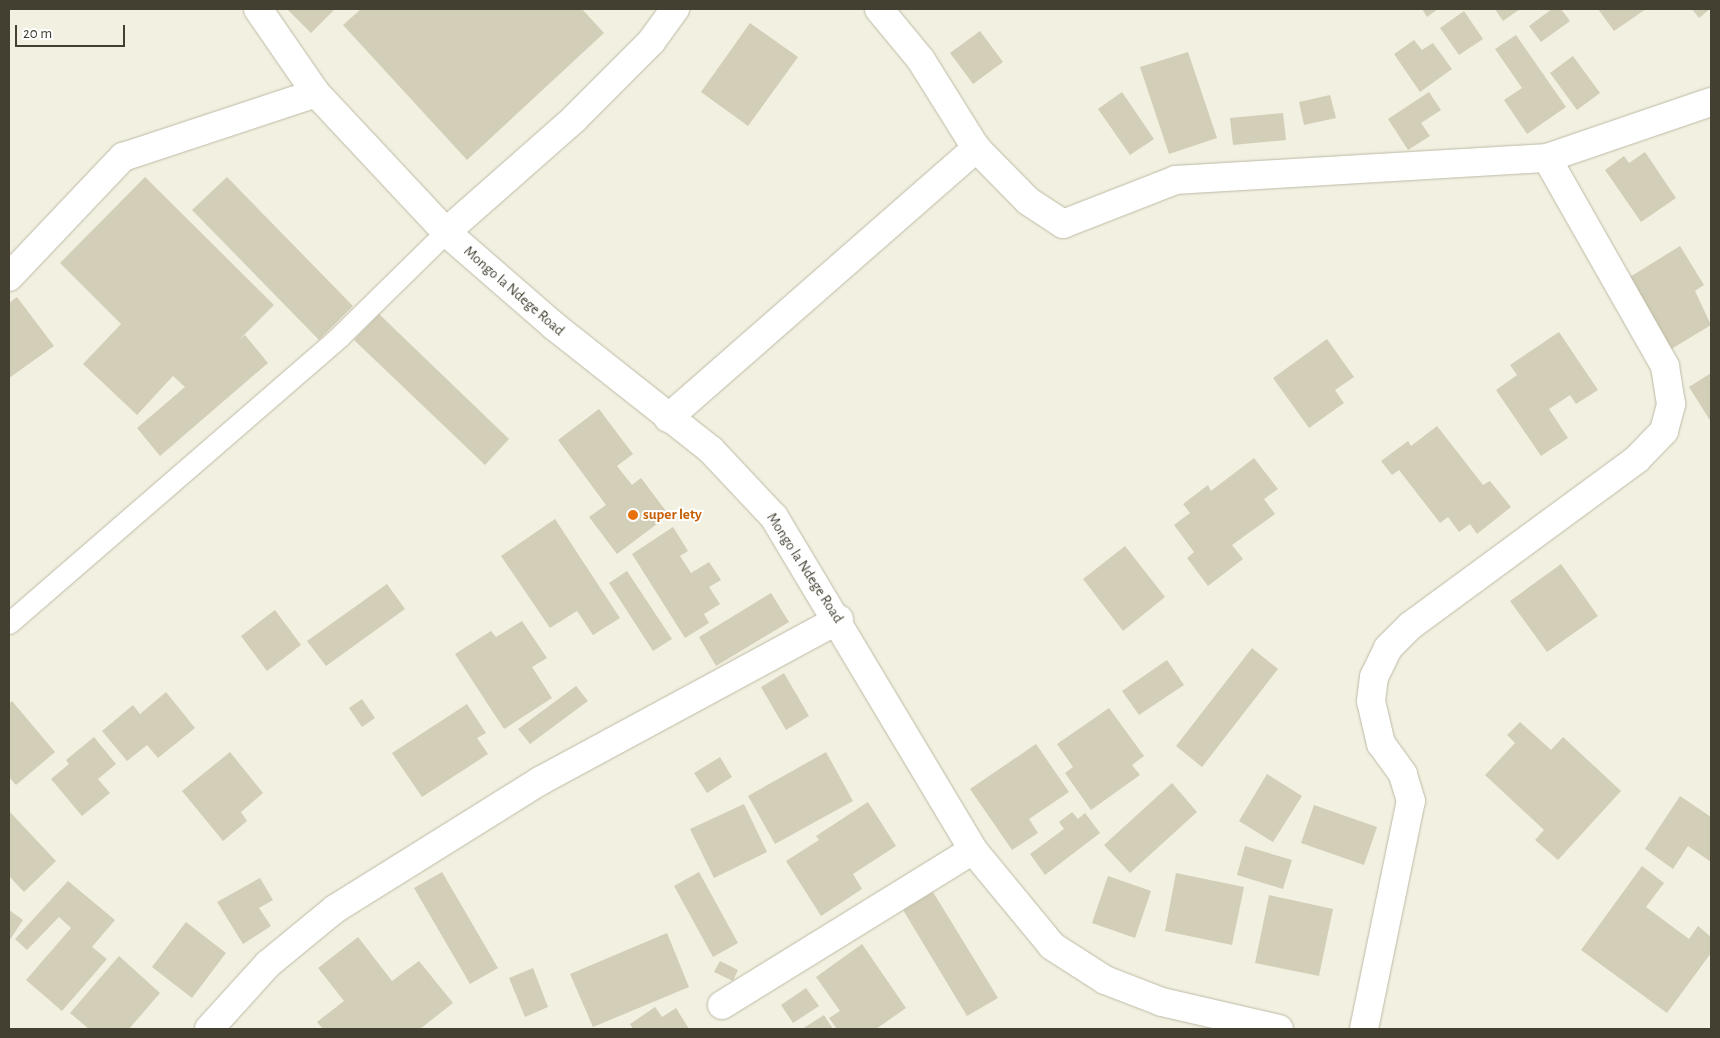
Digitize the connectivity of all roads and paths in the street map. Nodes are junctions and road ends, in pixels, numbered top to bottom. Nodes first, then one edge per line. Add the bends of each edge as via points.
1 (258, 9) edge
2 (675, 9) edge
3 (879, 9) edge
4 (316, 93) junction
5 (1711, 102) edge
6 (976, 148) junction
7 (1547, 158) junction
8 (446, 232) junction
9 (9, 276) edge
10 (668, 418) junction
11 (839, 619) junction
12 (9, 623) edge
13 (973, 850) junction
14 (722, 1005) dead end
15 (209, 1029) edge
16 (1279, 1029) edge
17 (1364, 1029) edge

1 - 4 street, Mongo la Ndege Road
2 - 8 street via 651,42 574,119
3 - 6 street via 921,60
4 - 8 street, Mongo la Ndege Road
4 - 9 street via 123,157
5 - 7 street
6 - 7 street via 1028,201 1063,224 1176,180
6 - 10 street
7 - 17 street via 1664,366 1671,404 1664,431 1637,459 1410,626 1388,648 1377,670 1371,702 1381,744 1404,774 1411,802
8 - 10 street, Mongo la Ndege Road
8 - 12 lane via 340,336
10 - 11 street, Mongo la Ndege Road via 711,450 774,517
11 - 13 street, Mongo la Ndege Road via 885,706
11 - 15 street via 540,781 336,909 268,964
13 - 14 street
13 - 16 street, Mongo la Ndege Road via 1052,946 1105,980 1162,1002

